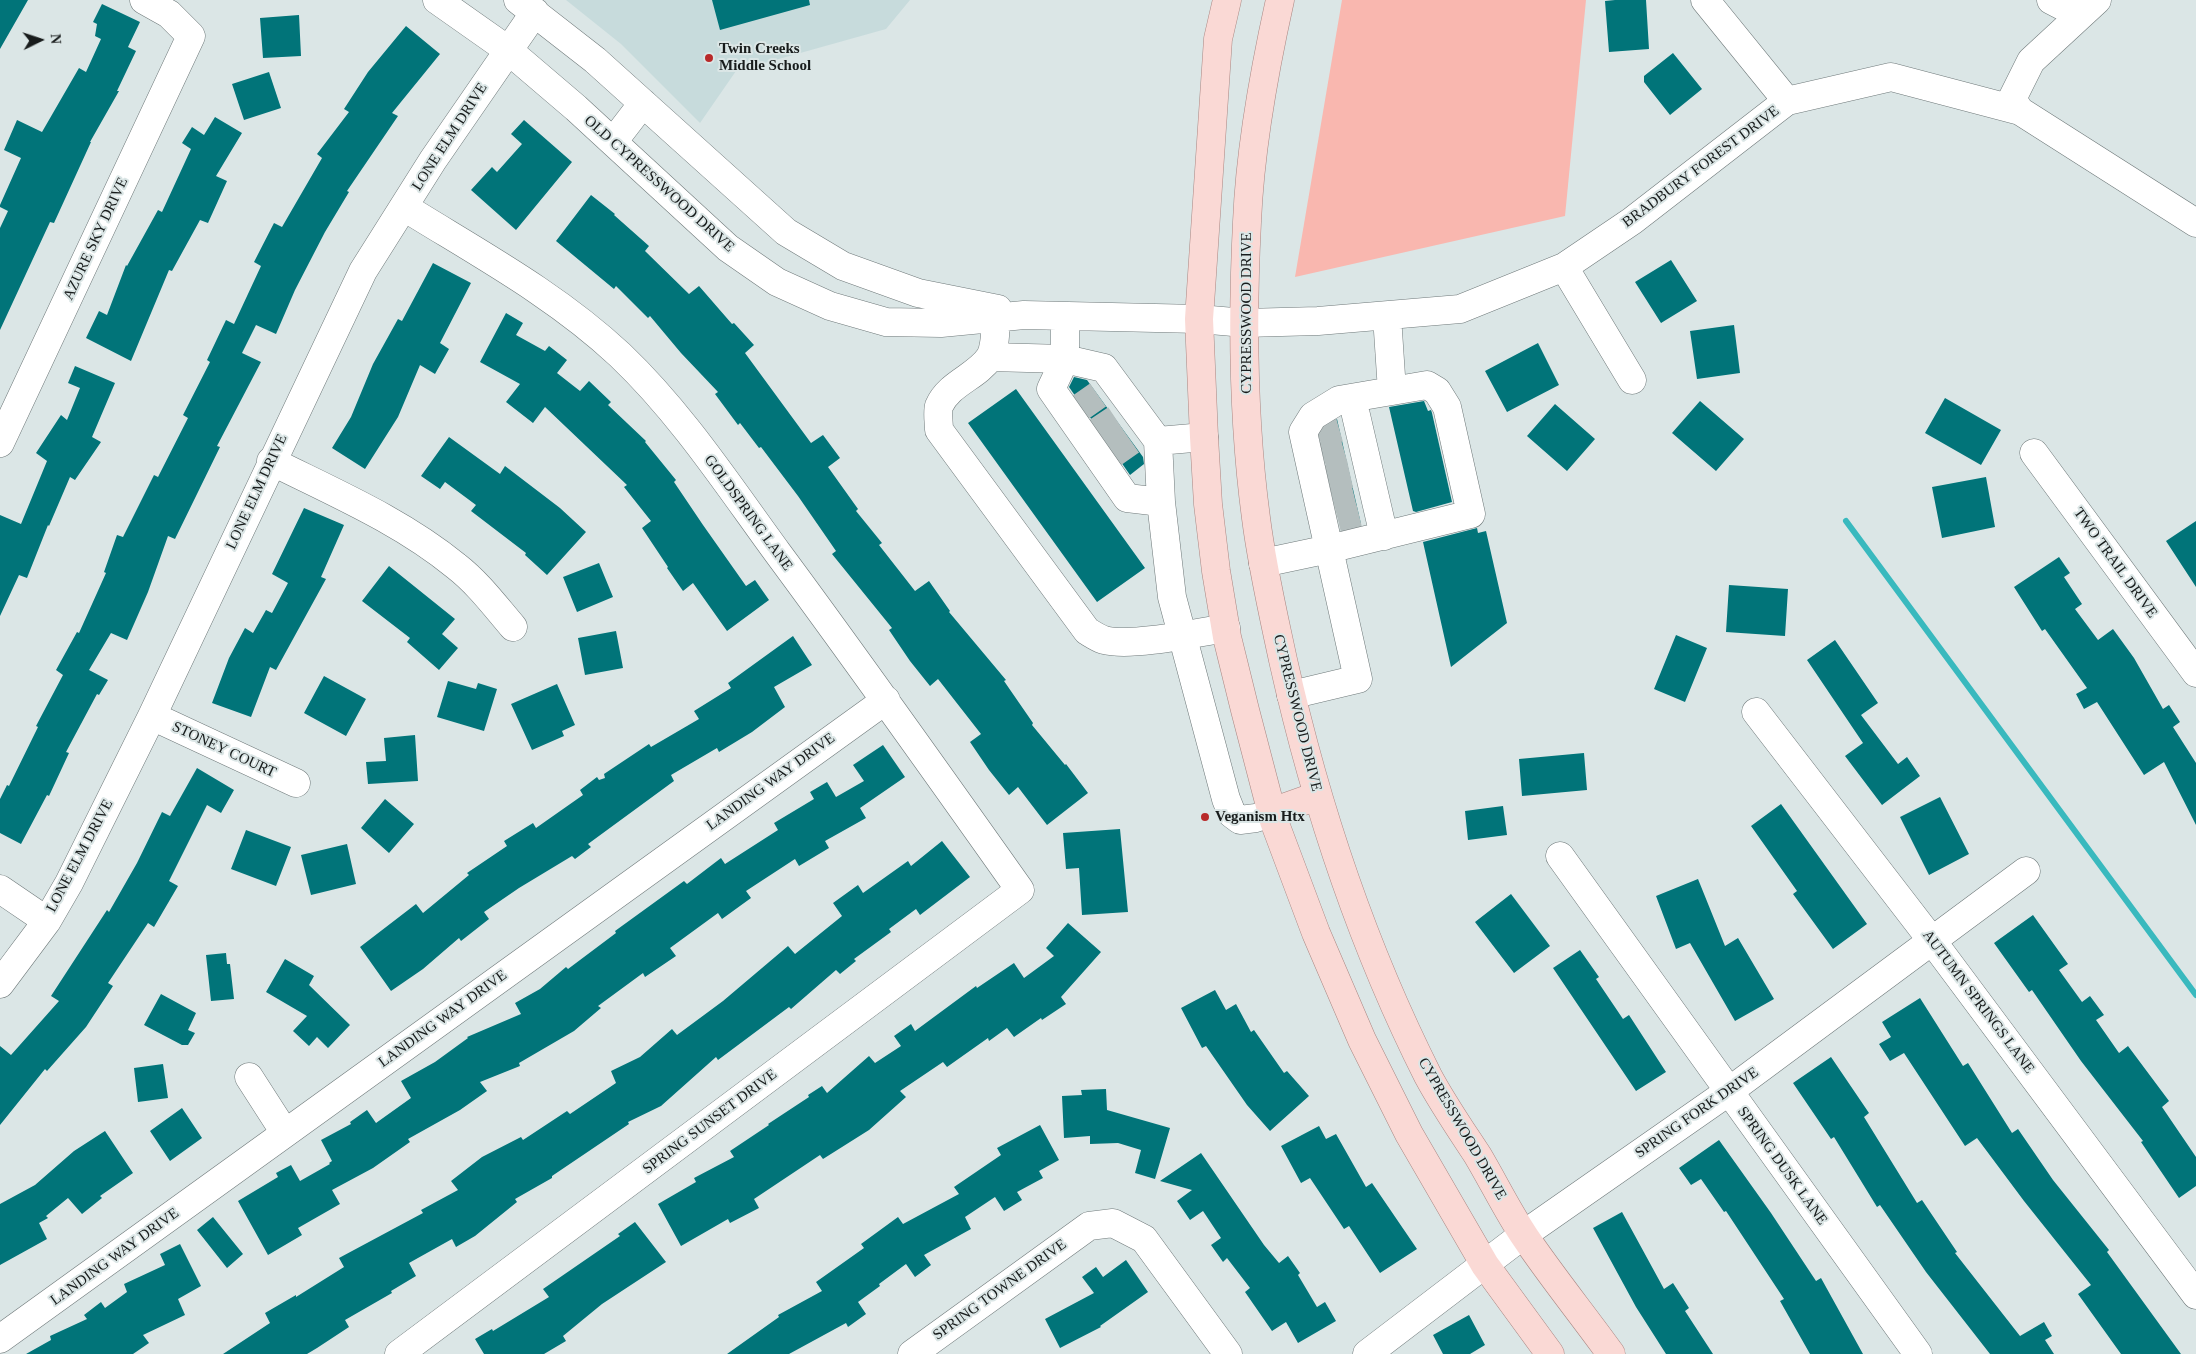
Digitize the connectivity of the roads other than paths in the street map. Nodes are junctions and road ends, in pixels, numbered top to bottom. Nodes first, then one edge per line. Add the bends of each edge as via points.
1 (144, 0) edge
2 (437, 0) edge
3 (1227, 0) edge
4 (1280, 0) edge
5 (1705, 0) edge
6 (2051, 0) edge
7 (526, 6) edge
8 (2088, 8) edge
9 (508, 50) junction
10 (1787, 101) junction
11 (643, 103) junction
12 (2020, 112) junction
13 (613, 142) junction
14 (404, 207) junction
15 (2196, 223) edge
16 (1564, 267) junction
17 (1024, 315) junction
18 (1065, 316) junction
19 (1386, 316) junction
20 (996, 318) junction
21 (1200, 319) junction
22 (1245, 323) junction
23 (990, 357) junction
24 (1065, 359) junction
25 (1632, 380) dead end
26 (1392, 391) junction
27 (1090, 400) junction
28 (1120, 436) junction
29 (1204, 437) junction
30 (0, 443) edge
31 (2034, 453) dead end
32 (272, 461) junction
33 (1342, 479) junction
34 (1161, 502) junction
35 (1263, 563) junction
36 (513, 627) dead end
37 (1226, 628) junction
38 (1182, 636) junction
39 (2196, 673) edge
40 (1291, 695) junction
41 (886, 700) junction
42 (1756, 712) dead end
43 (152, 716) junction
44 (296, 783) dead end
45 (1317, 796) junction
46 (1272, 812) junction
47 (1560, 856) dead end
48 (2026, 872) dead end
49 (0, 889) edge
50 (1020, 890) joint
51 (46, 921) junction
52 (1933, 942) junction
53 (0, 984) edge
54 (249, 1077) dead end
55 (1728, 1092) junction
56 (285, 1133) junction
57 (1523, 1235) junction
58 (1485, 1265) junction
59 (2196, 1295) edge
60 (0, 1339) edge
61 (400, 1354) edge
62 (912, 1354) edge
63 (1228, 1354) edge
64 (1367, 1354) edge
65 (1550, 1354) edge
66 (1611, 1354) edge
67 (1918, 1354) edge

1 - 30 street, AZURE SKY DRIVE via 169,14 191,36
2 - 9 street, OLD CYPRESSWOOD DRIVE
3 - 21 main road via 1218,39
4 - 22 main road, CYPRESSWOOD DRIVE via 1257,129 1247,219
5 - 10 street
6 - 8 street
7 - 9 street, LONE ELM DRIVE
7 - 11 street, OLD CYPRESSWOOD DRIVE
8 - 12 street via 2031,61 2012,100
9 - 13 street, OLD CYPRESSWOOD DRIVE
9 - 14 street, LONE ELM DRIVE
10 - 12 street, BRADBURY FOREST DRIVE via 1891,77
10 - 16 street, BRADBURY FOREST DRIVE via 1632,221
11 - 13 street
11 - 17 street, OLD CYPRESSWOOD DRIVE via 786,232 843,266 918,293
12 - 15 street, BRADBURY FOREST DRIVE
13 - 20 street, OLD CYPRESSWOOD DRIVE via 728,248 777,282 822,302 886,322 941,323
14 - 32 street, LONE ELM DRIVE via 363,271
14 - 41 street, GOLDSPRING LANE via 557,302 620,355 696,441
16 - 19 street, BRADBURY FOREST DRIVE via 1460,308
16 - 25 street
17 - 18 street, OLD CYPRESSWOOD DRIVE
17 - 20 street, OLD CYPRESSWOOD DRIVE
18 - 21 street, OLD CYPRESSWOOD DRIVE
18 - 24 street
19 - 22 street, BRADBURY FOREST DRIVE
19 - 26 street
20 - 23 street
21 - 22 street, OLD CYPRESSWOOD DRIVE
21 - 29 main road
22 - 35 main road, CYPRESSWOOD DRIVE via 1248,426
23 - 24 street
23 - 38 street via 952,389 938,408 939,430 1087,631 1103,640 1122,642
24 - 27 street via 1051,389
24 - 27 street via 1104,368
26 - 33 street
26 - 33 street via 1427,385 1437,391 1446,407 1471,514
27 - 28 street
27 - 28 street
28 - 29 street
28 - 34 street
28 - 34 street via 1127,498
29 - 37 main road via 1208,504
31 - 39 street, TWO TRAIL DRIVE
32 - 36 street via 380,515 420,539 458,567
32 - 43 street, LONE ELM DRIVE
33 - 35 street
33 - 40 street via 1358,679
34 - 38 street via 1172,597
35 - 40 main road, CYPRESSWOOD DRIVE
37 - 38 street
37 - 46 main road
38 - 46 street via 1232,814 1240,820
40 - 45 main road, CYPRESSWOOD DRIVE
41 - 50 street, GOLDSPRING LANE
41 - 56 street, LANDING WAY DRIVE
42 - 52 street, AUTUMN SPRINGS LANE
43 - 44 street, STONEY COURT
43 - 51 street, LONE ELM DRIVE via 69,883
45 - 46 main road
45 - 57 main road, CYPRESSWOOD DRIVE via 1374,955 1429,1078 1490,1175
46 - 58 main road via 1316,933 1362,1040 1410,1134
47 - 55 street, SPRING DUSK LANE
48 - 52 street, SPRING FORK DRIVE
49 - 51 street
50 - 61 street, SPRING SUNSET DRIVE
51 - 53 street, LONE ELM DRIVE
52 - 55 street, SPRING FORK DRIVE
52 - 59 street, AUTUMN SPRINGS LANE
54 - 56 street
55 - 57 street, SPRING FORK DRIVE
55 - 67 street, SPRING DUSK LANE
56 - 60 street, LANDING WAY DRIVE
57 - 58 street, SPRING FORK DRIVE
57 - 66 main road, CYPRESSWOOD DRIVE
58 - 64 street, SPRING FORK DRIVE
58 - 65 main road
62 - 63 street, SPRING TOWNE DRIVE via 1089,1226 1113,1223 1144,1239

